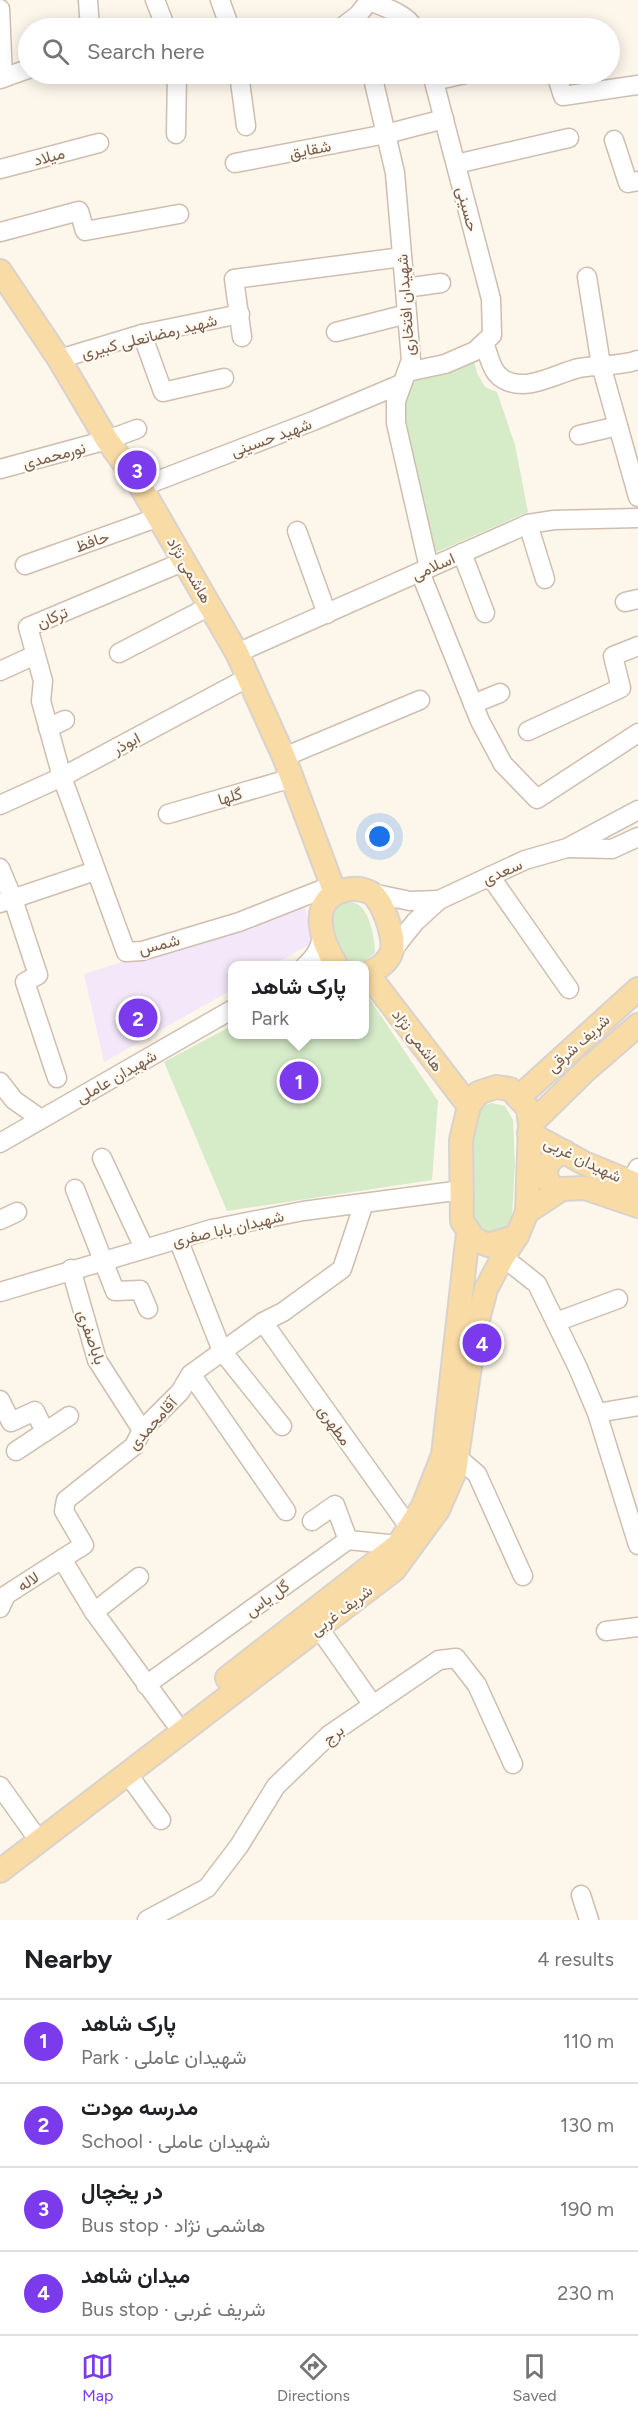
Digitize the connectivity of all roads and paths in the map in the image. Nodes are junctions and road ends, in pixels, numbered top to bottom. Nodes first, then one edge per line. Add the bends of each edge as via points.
1 (155, 0) edge
2 (220, 0) edge
3 (88, 1) edge
4 (0, 9) edge
5 (363, 9) edge
6 (89, 18) edge
7 (162, 18) edge
8 (226, 18) edge
9 (404, 18) edge
10 (18, 72) edge
11 (2, 78) edge
12 (177, 84) edge
13 (240, 84) edge
14 (374, 84) edge
15 (435, 84) edge
16 (559, 84) edge
17 (638, 85) edge
18 (444, 119) junction
19 (246, 126) dead end
20 (176, 134) dead end
21 (386, 134) junction
22 (569, 138) dead end
23 (614, 140) dead end
24 (99, 143) dead end
25 (235, 163) dead end
26 (456, 164) junction
27 (0, 169) edge
28 (638, 181) edge
29 (178, 214) dead end
30 (0, 232) edge
31 (402, 257) junction
32 (0, 271) edge
33 (587, 277) dead end
34 (441, 283) dead end
35 (405, 288) junction
36 (240, 314) junction
37 (407, 314) junction
38 (336, 332) dead end
39 (142, 334) junction
40 (242, 337) dead end
41 (484, 343) junction
42 (58, 358) junction
43 (638, 360) edge
44 (601, 365) junction
45 (224, 378) dead end
46 (404, 378) junction
47 (618, 426) junction
48 (137, 429) dead end
49 (579, 435) dead end
50 (107, 440) junction
51 (633, 457) edge
52 (0, 469) edge
53 (141, 487) junction
54 (638, 497) edge
55 (159, 517) junction
56 (638, 518) edge
57 (528, 524) junction
58 (297, 531) dead end
59 (462, 553) junction
60 (185, 561) junction
61 (26, 565) dead end
62 (424, 570) junction
63 (545, 579) dead end
64 (210, 606) junction
65 (485, 613) dead end
66 (327, 614) junction
67 (638, 646) edge
68 (237, 653) junction
69 (119, 654) dead end
70 (35, 655) junction
71 (0, 671) edge
72 (249, 677) junction
73 (500, 693) dead end
74 (420, 700) dead end
75 (473, 704) junction
76 (528, 730) dead end
77 (638, 733) edge
78 (288, 767) junction
79 (62, 777) junction
80 (0, 805) edge
81 (638, 810) edge
82 (168, 814) dead end
83 (638, 837) edge
84 (567, 848) junction
85 (0, 868) edge
86 (95, 871) junction
87 (490, 876) junction
88 (334, 889) junction
89 (372, 893) junction
90 (439, 900) junction
91 (6, 901) edge
92 (323, 934) junction
93 (311, 961) edge
94 (334, 961) edge
95 (376, 966) edge
96 (569, 989) dead end
97 (638, 989) edge
98 (228, 1012) edge
99 (638, 1025) edge
100 (57, 1078) dead end
101 (0, 1082) edge
102 (519, 1097) junction
103 (473, 1099) junction
104 (41, 1119) junction
105 (529, 1129) junction
106 (0, 1143) edge
107 (565, 1152) junction
108 (102, 1158) dead end
109 (636, 1178) edge
110 (75, 1189) dead end
111 (462, 1190) junction
112 (557, 1192) junction
113 (364, 1203) junction
114 (638, 1206) edge
115 (527, 1212) junction
116 (468, 1233) junction
117 (517, 1236) junction
118 (178, 1239) junction
119 (144, 1248) junction
120 (503, 1257) junction
121 (103, 1261) junction
122 (71, 1269) junction
123 (2, 1285) edge
124 (462, 1288) junction
125 (485, 1292) junction
126 (618, 1299) dead end
127 (148, 1309) dead end
128 (263, 1322) junction
129 (556, 1322) junction
130 (222, 1351) junction
131 (191, 1374) junction
132 (0, 1400) edge
133 (638, 1406) edge
134 (597, 1413) junction
135 (69, 1416) dead end
136 (282, 1426) dead end
137 (142, 1430) junction
138 (45, 1432) junction
139 (16, 1451) dead end
140 (457, 1457) junction
141 (286, 1511) dead end
142 (312, 1521) dead end
143 (403, 1536) junction
144 (348, 1540) junction
145 (638, 1545) edge
146 (62, 1559) junction
147 (523, 1576) dead end
148 (138, 1577) dead end
149 (0, 1608) edge
150 (94, 1612) junction
151 (638, 1627) edge
152 (606, 1631) dead end
153 (323, 1634) dead end
154 (146, 1685) junction
155 (373, 1705) junction
156 (173, 1720) junction
157 (513, 1764) dead end
158 (127, 1773) junction
159 (0, 1786) edge
160 (161, 1820) dead end
161 (32, 1831) junction
162 (0, 1854) edge
163 (0, 1871) edge
164 (581, 1895) dead end
165 (147, 1920) edge
166 (589, 1920) edge

1 - 7 street
2 - 8 street
3 - 6 street
4 - 11 street
5 - 9 street via 391,10
10 - 11 street
12 - 20 street
13 - 19 street
14 - 21 street, شهیدان افتخاری
15 - 18 street, حسینی
16 - 17 street via 563,96
18 - 21 street, شقایق
18 - 26 street, حسینی
21 - 25 street, شقایق
21 - 31 street, شهیدان افتخاری
22 - 26 street
23 - 28 street via 628,183
24 - 27 street, میلاد
26 - 41 street, حسینی via 491,299 492,335
29 - 30 street via 85,231 79,211
31 - 35 street, شهیدان افتخاری
31 - 36 street via 234,279
32 - 42 main road, هاشمی نژاد
33 - 44 street
34 - 35 street
35 - 37 street, شهیدان افتخاری
36 - 39 street, شهید رمضانعلی کبیری
36 - 40 street
37 - 38 street
37 - 46 street, شهیدان افتخاری via 411,360
39 - 42 street, شهید رمضانعلی کبیری
39 - 45 street via 163,392
41 - 44 street via 494,371 516,384
41 - 46 street via 476,351
42 - 50 main road, هاشمی نژاد
43 - 44 street
44 - 47 street
46 - 53 street, شهید حسینی via 313,421
46 - 62 street, شهیدان افتخاری via 396,400 396,423
47 - 49 street
47 - 51 street
48 - 50 street, نورمحمدی
50 - 52 street, نورمحمدی
50 - 53 main road, هاشمی نژاد
51 - 54 street
53 - 55 main road, هاشمی نژاد
55 - 60 main road, هاشمی نژاد
55 - 61 street, حافظ
56 - 57 street, اسلامی
57 - 59 street, اسلامی
57 - 63 street
58 - 66 street
59 - 62 street, اسلامی
59 - 65 street
60 - 64 main road, هاشمی نژاد
60 - 70 street, ترکان via 28,627
62 - 66 street, اسلامی
62 - 75 street, شهیدان افتخاری
64 - 68 main road, هاشمی نژاد
64 - 69 street
66 - 68 street, اسلامی
67 - 76 street via 613,656 621,688
68 - 72 main road, هاشمی نژاد
70 - 71 street
70 - 79 street, ترکان via 43,681 41,701 57,724
72 - 78 main road, هاشمی نژاد
72 - 79 street, ابوذر
73 - 75 street
74 - 78 street, گلها
75 - 77 street, شهیدان افتخاری via 503,764 537,799
78 - 82 street, گلها
78 - 88 main road, هاشمی نژاد
79 - 80 street, ابوذر
79 - 86 street, شمس
81 - 84 street, سعدی
83 - 84 street, سعدی via 612,849
84 - 87 street, سعدی via 525,860
85 - 91 street
86 - 88 street, شمس via 126,952 142,951 239,922
86 - 91 street
87 - 90 street, سعدی
87 - 96 street
88 - 89 main road
88 - 92 main road via 321,910
89 - 90 street via 410,901
89 - 95 main road via 385,914 392,939
90 - 95 street
91 - 100 street via 38,975 25,982
92 - 93 street
92 - 94 main road
95 - 103 main road, هاشمی نژاد
97 - 102 main road, شریف شرقی
98 - 104 street, شهیدان عاملی
99 - 105 main road, شریف شرقی via 585,1071
101 - 104 street via 14,1100
102 - 103 main road via 510,1089 496,1088
102 - 105 main road via 528,1108
103 - 111 main road, شریف غربی via 461,1140
104 - 106 street, شهیدان عاملی
105 - 107 main road, شهیدان غربی
105 - 115 main road
107 - 109 main road, شهیدان غربی via 584,1163
107 - 112 main road via 548,1164 549,1185
108 - 119 street
110 - 121 street
111 - 113 street, شهیدان بابا صفری
111 - 116 main road, شریف غربی via 462,1221
112 - 114 main road, شهیدان غربی via 585,1188
112 - 115 main road, شهیدان غربی
113 - 118 street, شهیدان بابا صفری via 257,1220
113 - 128 street, آقامحمدی via 342,1269 284,1312
115 - 117 main road, شریف غربی
116 - 117 main road via 488,1245
116 - 124 main road, شریف غربی
117 - 120 main road, شریف غربی
118 - 119 street, شهیدان بابا صفری
118 - 130 street
119 - 121 street, شهیدان بابا صفری
120 - 125 main road, شریف غربی
120 - 129 street via 537,1284
121 - 122 street, شهیدان بابا صفری
121 - 127 street via 115,1291 140,1290
122 - 123 street, شهیدان بابا صفری
122 - 137 street, باباصفری via 97,1360
124 - 125 main road via 470,1283
124 - 143 main road, شریف غربی via 443,1455 423,1506
125 - 140 main road, شریف غربی via 475,1332
126 - 129 street
128 - 130 street, آقامحمدی
128 - 143 street, مطهری
129 - 134 street
130 - 131 street, آقامحمدی
130 - 136 street
131 - 137 street, آقامحمدی via 180,1392
131 - 141 street
132 - 138 street via 11,1422 35,1412
133 - 134 street
134 - 145 street
135 - 138 street
137 - 146 street, آقامحمدی via 134,1446 66,1500 64,1510 84,1545
138 - 139 street
140 - 147 street via 477,1474
140 - 158 main road, شریف غربی via 438,1510 394,1569
142 - 144 street via 335,1505
143 - 144 street
143 - 156 main road, شریف غربی
144 - 154 street, گل یاس
146 - 149 street, لاله via 6,1595
146 - 150 street
148 - 150 street
150 - 154 street
151 - 152 street
153 - 155 street
154 - 156 street
155 - 157 street, برج via 439,1660 456,1658 477,1685
155 - 165 street, برج via 329,1735 276,1786 207,1888
156 - 161 main road, شریف غربی
158 - 160 street
158 - 163 main road, شریف غربی
159 - 161 street
161 - 162 main road, شریف غربی
164 - 166 street

